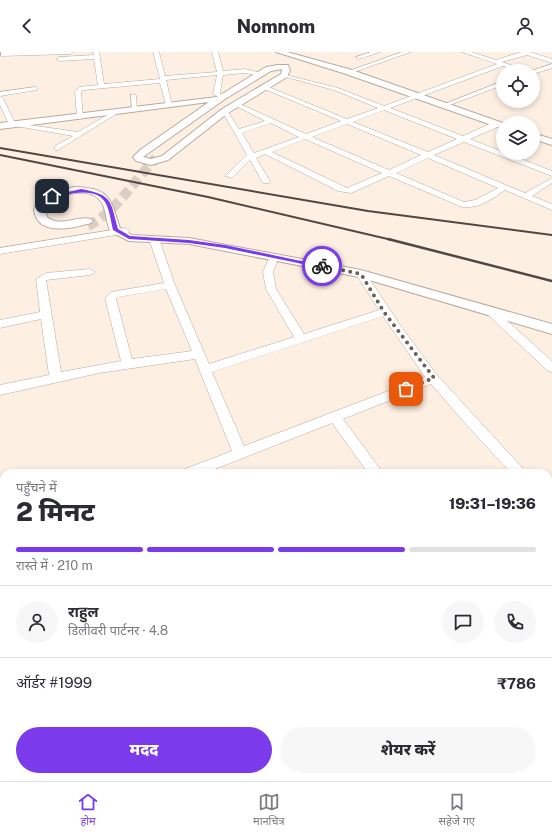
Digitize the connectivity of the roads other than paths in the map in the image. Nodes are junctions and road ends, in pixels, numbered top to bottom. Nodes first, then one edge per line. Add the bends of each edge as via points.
1 (56, 52) edge
2 (70, 52) edge
3 (156, 52) edge
4 (215, 52) edge
5 (279, 52) edge
6 (377, 52) edge
7 (408, 52) edge
8 (466, 52) edge
9 (525, 52) edge
10 (312, 53) dead end
11 (1, 54) edge
12 (97, 54) edge
13 (298, 55) edge
14 (359, 57) dead end
15 (51, 60) dead end
16 (552, 61) edge
17 (499, 63) junction
18 (502, 64) edge
19 (552, 66) edge
20 (282, 70) junction
21 (540, 70) edge
22 (349, 72) junction
23 (220, 73) junction
24 (262, 74) junction
25 (162, 79) junction
26 (101, 86) junction
27 (496, 86) edge
28 (264, 87) junction
29 (35, 89) dead end
30 (0, 94) edge
31 (133, 94) dead end
32 (418, 96) junction
33 (0, 98) edge
34 (220, 98) junction
35 (236, 104) junction
36 (169, 105) junction
37 (445, 105) junction
38 (383, 108) junction
39 (135, 109) junction
40 (118, 111) junction
41 (225, 111) junction
42 (80, 116) junction
43 (271, 121) junction
44 (348, 122) junction
45 (496, 124) edge
46 (15, 125) junction
47 (0, 126) edge
48 (496, 127) edge
49 (238, 132) junction
50 (80, 135) junction
51 (306, 137) junction
52 (540, 138) edge
53 (463, 139) junction
54 (552, 142) edge
55 (58, 148) dead end
56 (266, 152) junction
57 (428, 155) junction
58 (251, 156) junction
59 (152, 157) tunnel mouth
60 (389, 173) junction
61 (552, 174) edge
62 (228, 176) dead end
63 (552, 180) edge
64 (266, 181) dead end
65 (505, 187) junction
66 (525, 196) junction
67 (552, 206) edge
68 (88, 223) tunnel mouth
69 (122, 233) junction
70 (154, 239) junction
71 (0, 251) edge
72 (274, 256) junction
73 (90, 272) dead end
74 (361, 274) junction
75 (170, 285) junction
76 (489, 310) junction
77 (384, 312) junction
78 (46, 314) junction
79 (0, 324) edge
80 (552, 329) edge
81 (301, 339) junction
82 (200, 354) junction
83 (127, 363) junction
84 (552, 368) edge
85 (205, 370) junction
86 (55, 376) junction
87 (434, 378) junction
88 (0, 390) edge
89 (335, 417) junction
90 (240, 453) junction
91 (200, 469) edge
92 (373, 469) edge
93 (516, 469) edge

1 - 2 street
1 - 11 street
3 - 25 street
4 - 23 street
5 - 13 street
6 - 14 street
7 - 22 street
8 - 17 street
9 - 16 street
9 - 17 street
10 - 13 street
12 - 15 street
12 - 26 street
13 - 20 street
13 - 22 street
17 - 18 street
17 - 32 street
19 - 21 street
20 - 24 street
20 - 28 street
20 - 38 street
20 - 59 street via 221,104
22 - 32 street
23 - 24 street via 249,71
23 - 25 street
23 - 34 street via 220,86 216,94
24 - 34 street
25 - 26 street
25 - 36 street
26 - 42 street via 79,89
27 - 37 street
28 - 35 street
28 - 44 street
29 - 30 street
31 - 39 street
32 - 37 street
32 - 38 street
33 - 46 street
34 - 36 street
34 - 41 street via 138,157 151,162 165,158
35 - 41 street
35 - 43 street
36 - 39 street
37 - 45 street
38 - 44 street
38 - 53 street
39 - 40 street
40 - 42 street
40 - 50 street
41 - 49 street
42 - 46 street
43 - 49 street
43 - 51 street
44 - 51 street
44 - 57 street
46 - 47 street
46 - 50 street
48 - 53 street
49 - 58 street
50 - 55 street
51 - 56 street
51 - 60 street
52 - 54 street
53 - 57 street
53 - 61 street
56 - 58 street
56 - 60 street via 344,190 351,190
57 - 60 street
57 - 65 street
58 - 62 street
58 - 64 street
60 - 65 street via 467,205 474,204
63 - 66 street
65 - 66 street
66 - 67 street
68 - 69 street via 63,226 45,222 40,216 39,209 52,196 65,192 99,194 109,206 114,227
69 - 70 street via 129,238
69 - 71 street
70 - 72 street via 189,241
70 - 75 street
72 - 74 street
72 - 81 street via 268,272 271,289
73 - 78 street via 41,278
74 - 76 street
74 - 77 street
75 - 82 street
75 - 83 street via 115,294 110,298
76 - 80 street
76 - 84 street
77 - 81 street
77 - 87 street
78 - 79 street
78 - 86 street
81 - 85 street
82 - 83 street
82 - 85 street
83 - 86 street
85 - 90 street
86 - 88 street
87 - 89 street
87 - 93 street via 461,411
89 - 90 street
89 - 92 street
90 - 91 street

